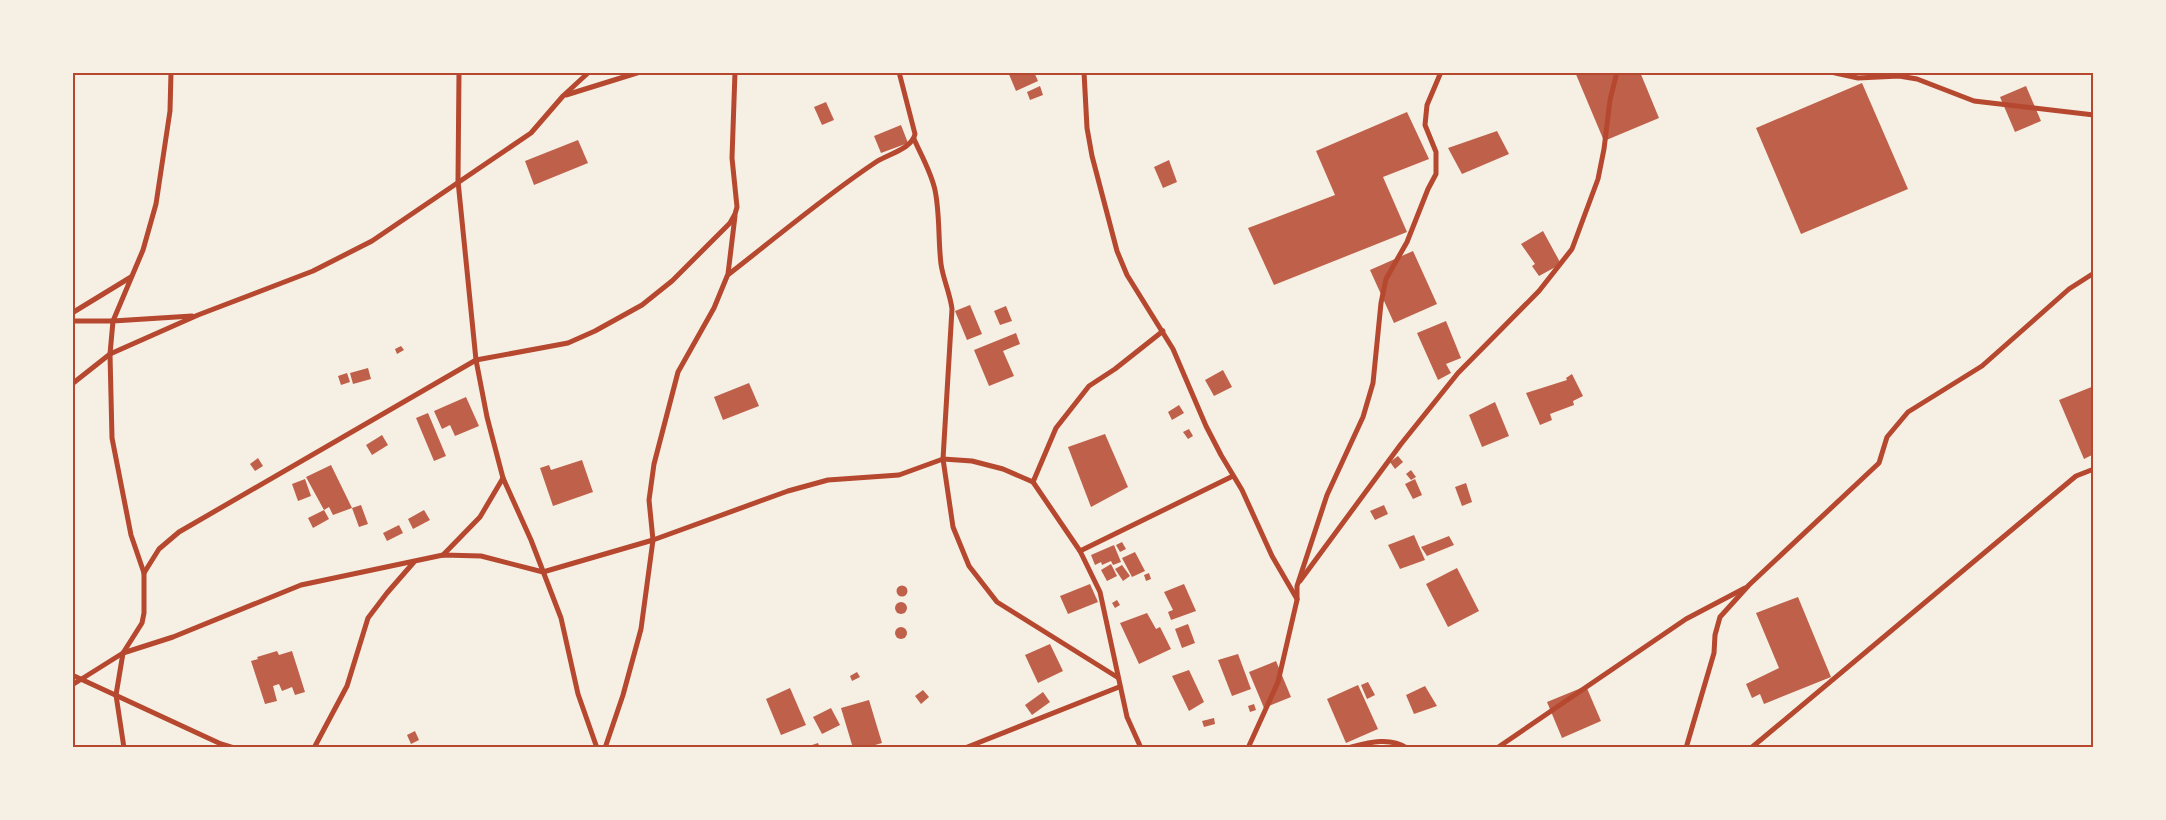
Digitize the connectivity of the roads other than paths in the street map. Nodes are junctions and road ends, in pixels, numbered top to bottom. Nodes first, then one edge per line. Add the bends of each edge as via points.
1 (171, 72) edge
2 (458, 72) edge
3 (589, 72) edge
4 (640, 72) edge
5 (735, 72) edge
6 (899, 72) edge
7 (1084, 72) edge
8 (1441, 72) edge
9 (1617, 72) edge
10 (1831, 72) edge
11 (563, 96) junction
12 (2094, 115) edge
13 (914, 139) junction
14 (458, 181) junction
15 (735, 214) junction
16 (2094, 273) edge
17 (728, 274) junction
18 (132, 278) junction
19 (72, 313) edge
20 (198, 315) junction
21 (72, 321) edge
22 (113, 321) junction
23 (1163, 331) junction
24 (110, 354) junction
25 (476, 360) junction
26 (72, 384) edge
27 (943, 459) junction
28 (2094, 469) edge
29 (1233, 476) junction
30 (502, 478) junction
31 (1033, 482) junction
32 (653, 540) junction
33 (1080, 551) junction
34 (443, 555) junction
35 (414, 562) junction
36 (543, 572) junction
37 (144, 573) junction
38 (1297, 586) junction
39 (1749, 586) junction
40 (1297, 600) junction
41 (123, 652) junction
42 (72, 674) edge
43 (1117, 677) junction
44 (80, 678) junction
45 (72, 685) edge
46 (1120, 687) junction
47 (116, 695) junction
48 (124, 748) edge
49 (234, 748) edge
50 (314, 748) edge
51 (597, 748) edge
52 (605, 748) edge
53 (965, 748) edge
54 (1141, 748) edge
55 (1248, 748) edge
56 (1347, 748) edge
57 (1408, 748) edge
58 (1497, 748) edge
59 (1686, 748) edge
60 (1751, 748) edge

1 - 18 street via 170,111 156,204
2 - 14 street
3 - 11 street
4 - 11 street
5 - 15 street via 732,158
6 - 13 street
7 - 23 street via 1087,128 1117,251 1127,275
8 - 38 street via 1427,105 1425,125 1436,152 1436,174 1407,242 1386,279 1370,392 1363,417 1327,495
9 - 38 street via 1598,179 1572,249 1540,291 1458,373 1401,444
10 - 12 street via 1858,78 1899,76 1917,79 1974,101
11 - 14 street via 531,132
13 - 17 street via 877,161
13 - 27 street via 935,191 941,264 952,309
14 - 20 street via 364,245 313,271
14 - 25 street
15 - 17 street
15 - 25 street via 730,223 672,281 642,305 596,331 568,343
16 - 39 street via 2069,289 1982,366 1908,412 1887,437 1879,463
17 - 32 street via 714,308 675,380 654,464 649,500
18 - 19 street
18 - 22 street
20 - 22 street
20 - 24 street
21 - 22 street
22 - 24 street
23 - 29 street via 1174,349 1206,426
23 - 31 street via 1089,386 1056,428
24 - 26 street
24 - 37 street via 112,438 131,535
25 - 30 street
25 - 37 street via 179,532 159,549
27 - 31 street via 972,460
27 - 32 street via 899,475 828,480 788,490
27 - 43 street via 953,527 969,566 997,602
28 - 60 street via 2076,476
29 - 33 street
29 - 40 street
30 - 34 street via 480,517
30 - 36 street
31 - 33 street
32 - 36 street
32 - 52 street via 641,629
33 - 43 street via 1100,592
34 - 35 street
34 - 36 street via 481,556
35 - 41 street via 301,585 222,619
35 - 50 street via 368,618 347,686
36 - 51 street via 562,618 578,694
37 - 41 street via 142,623
38 - 40 street
39 - 58 street via 1686,619
39 - 59 street via 1720,617 1714,653
40 - 55 street via 1278,682
41 - 44 street
41 - 47 street
42 - 44 street
43 - 46 street
44 - 45 street
44 - 47 street
46 - 53 street
46 - 54 street via 1127,717
47 - 48 street
47 - 49 street
56 - 57 street via 1374,741 1399,742

